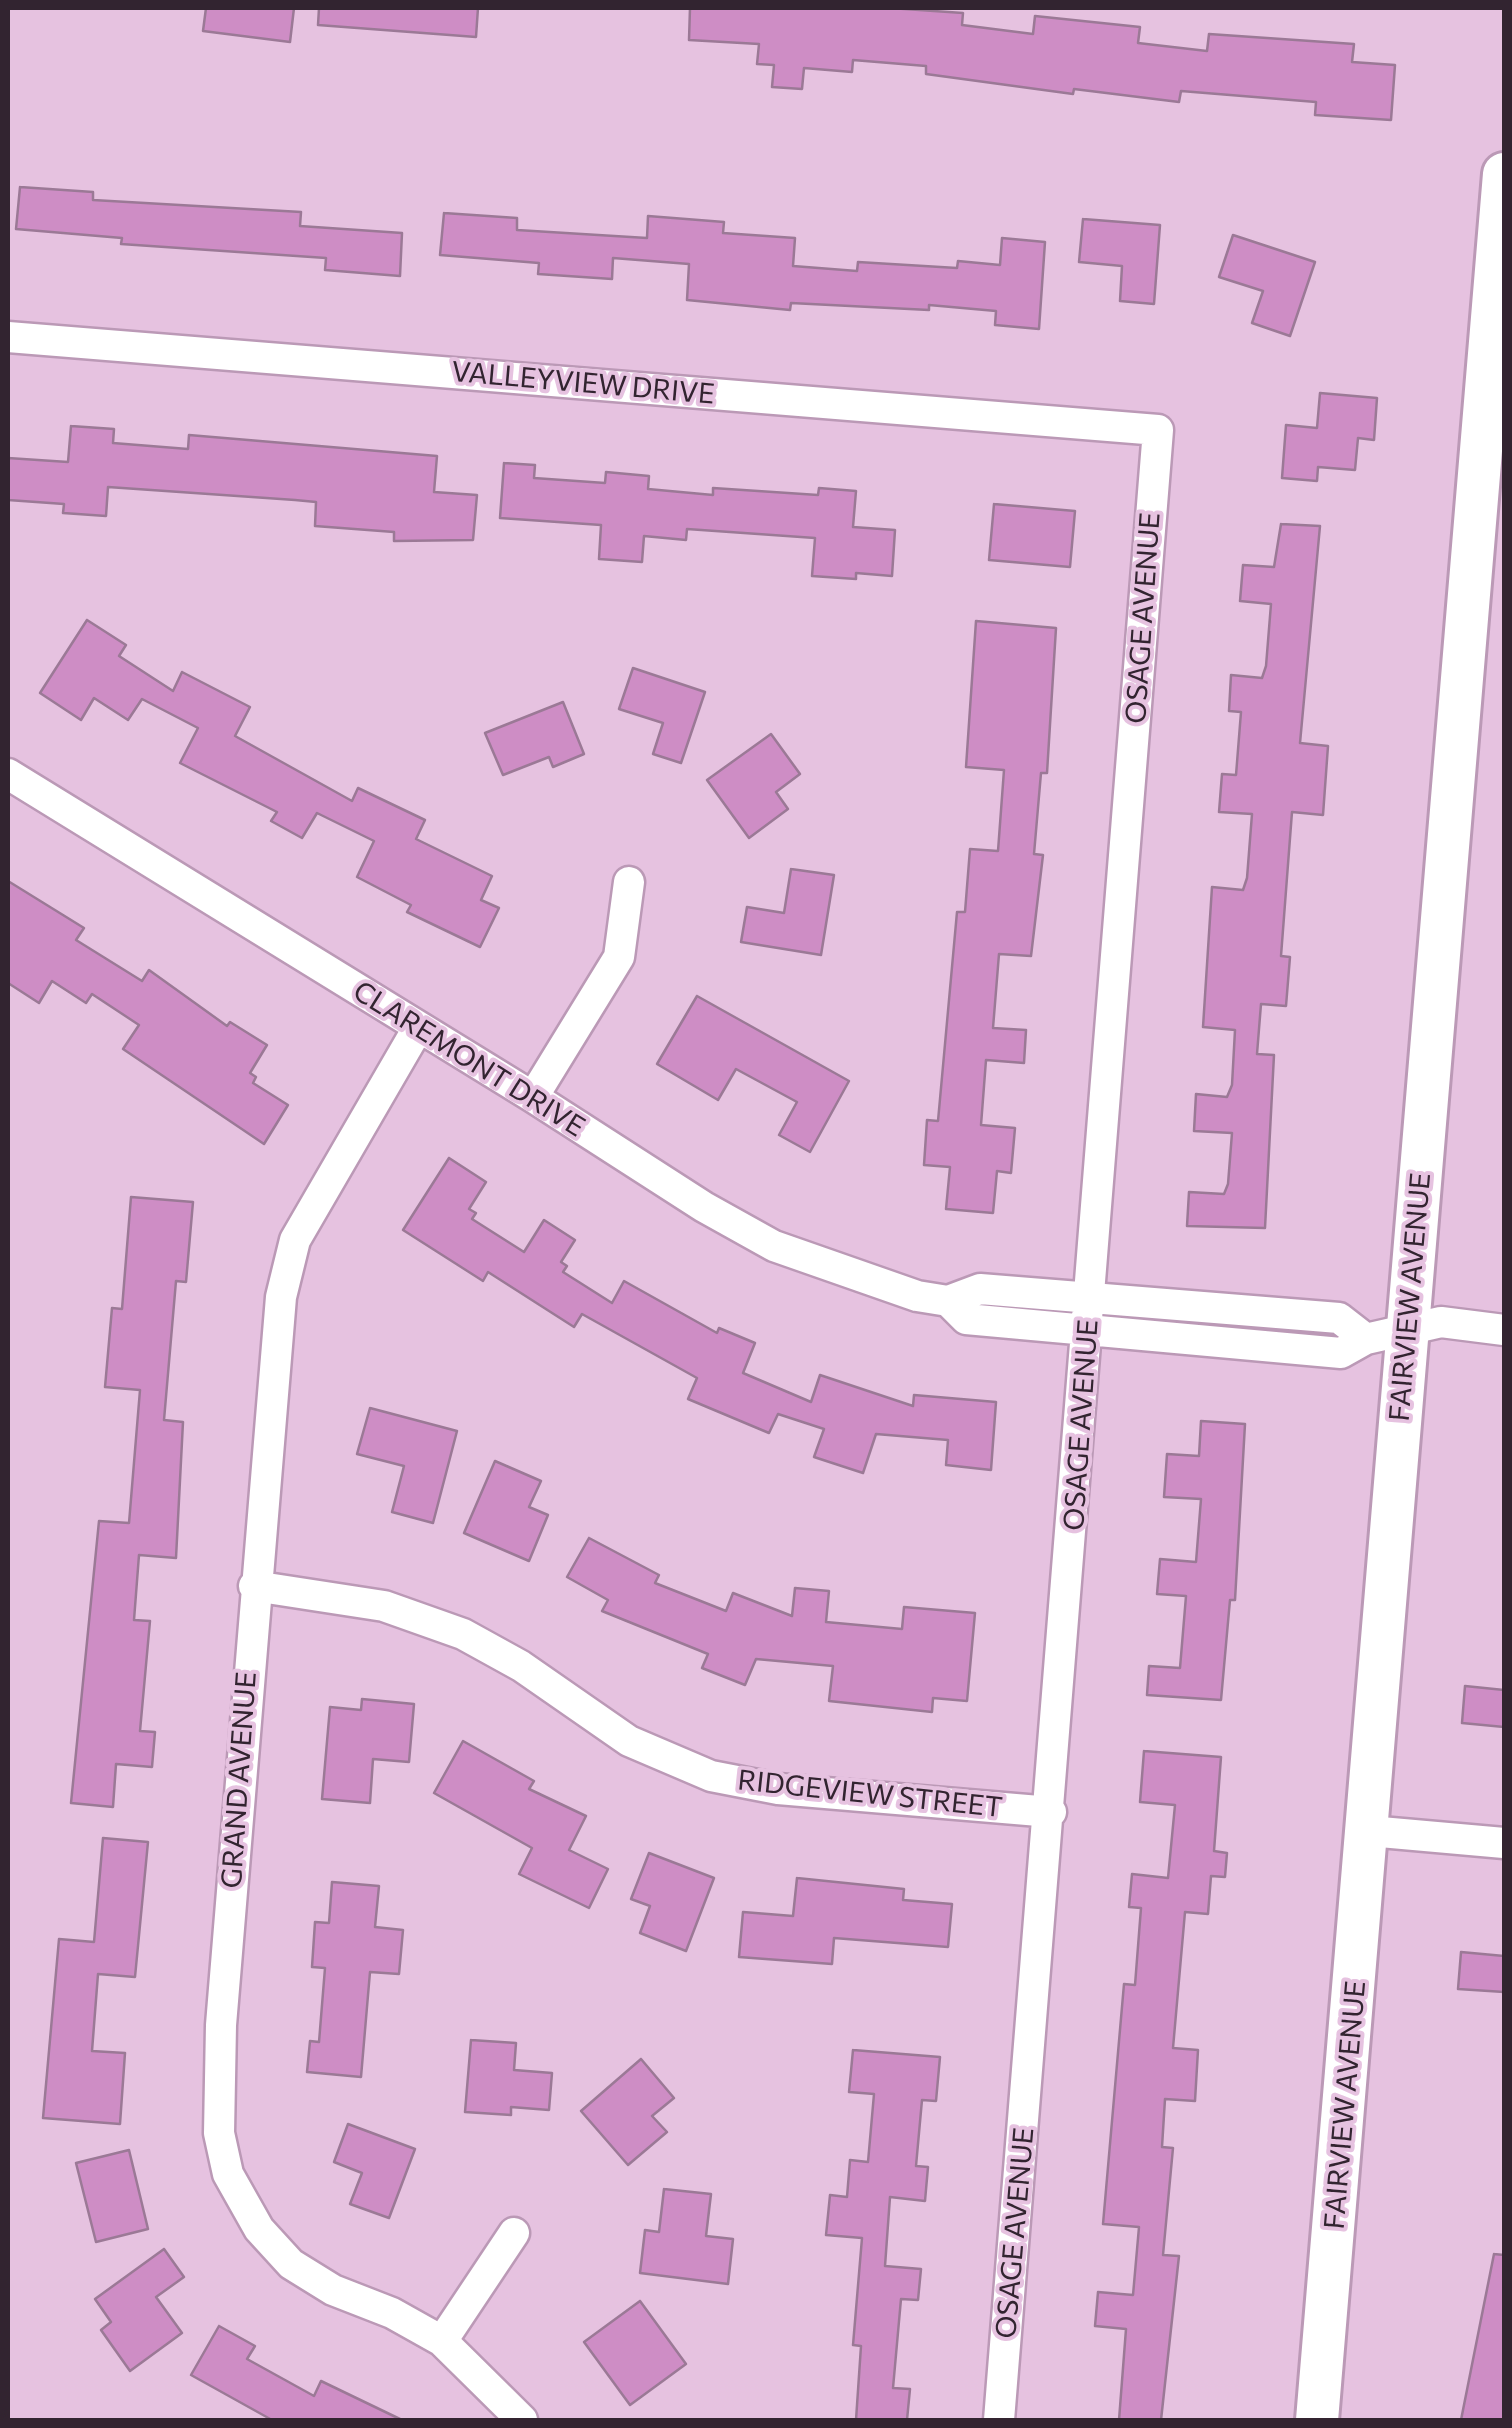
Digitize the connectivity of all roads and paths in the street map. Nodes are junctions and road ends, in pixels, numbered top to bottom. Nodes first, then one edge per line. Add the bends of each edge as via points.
1 (1504, 174) edge
2 (8, 336) edge
3 (1158, 430) joint
4 (8, 774) edge
5 (629, 882) dead end
6 (418, 1028) junction
7 (533, 1097) junction
8 (1091, 1299) junction
9 (948, 1301) junction
10 (1504, 1330) edge
11 (1089, 1332) junction
12 (1386, 1334) junction
13 (254, 1586) junction
14 (1051, 1812) junction
15 (1369, 1831) junction
16 (1504, 1843) edge
17 (514, 2233) dead end
18 (442, 2341) junction
19 (522, 2420) edge
20 (999, 2420) edge
21 (1317, 2420) edge

1 - 12 street, FAIRVIEW AVENUE
2 - 3 street, VALLEYVIEW DRIVE
3 - 8 street, OSAGE AVENUE
4 - 6 street, CLAREMONT DRIVE
5 - 7 street via 620,958
6 - 7 street, CLAREMONT DRIVE
6 - 13 street, GRAND AVENUE via 296,1240 274,1351
7 - 9 street, CLAREMONT DRIVE via 774,1246
8 - 9 street, CLAREMONT DRIVE via 980,1289
8 - 11 street, OSAGE AVENUE
8 - 12 street, CLAREMONT DRIVE via 1339,1318
9 - 11 street, CLAREMONT DRIVE via 966,1319
10 - 12 street via 1441,1322
11 - 12 street, CLAREMONT DRIVE via 1341,1354
11 - 14 street, OSAGE AVENUE
12 - 15 street, FAIRVIEW AVENUE
13 - 14 street, RIDGEVIEW STREET via 384,1606 464,1634 628,1741 711,1776 778,1790
13 - 18 street, GRAND AVENUE via 218,2080 228,2174 259,2229 291,2264
14 - 20 street, OSAGE AVENUE
15 - 16 street
15 - 21 street, FAIRVIEW AVENUE
17 - 18 street
18 - 19 street, GRAND AVENUE

